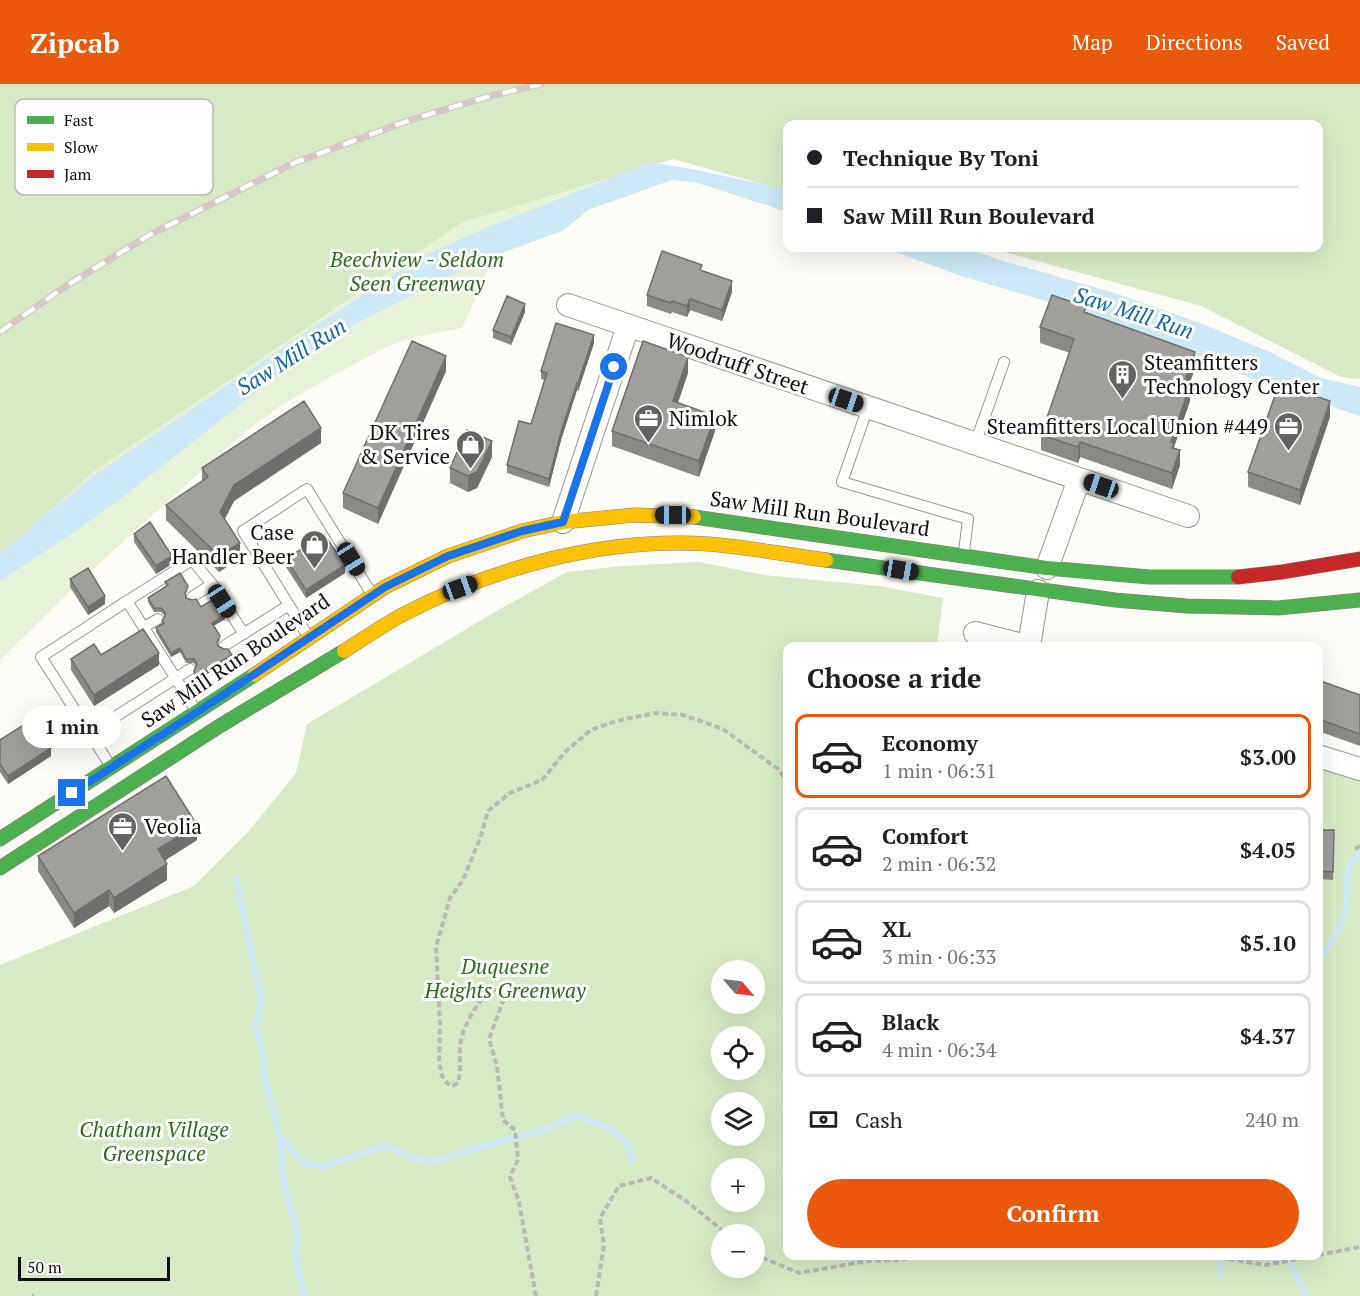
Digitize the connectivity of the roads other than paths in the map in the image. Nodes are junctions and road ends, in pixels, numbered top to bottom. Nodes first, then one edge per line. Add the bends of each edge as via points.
1 (568, 305) dead end
2 (628, 326) junction
3 (1004, 362) dead end
4 (868, 407) junction
5 (975, 444) junction
6 (1079, 479) junction
7 (1188, 516) dead end
8 (552, 536) junction
9 (1330, 549) dead end
10 (964, 555) junction
11 (1360, 559) edge
12 (531, 564) junction
13 (1047, 568) junction
14 (1236, 577) junction
15 (212, 585) junction
16 (1038, 591) junction
17 (372, 594) junction
18 (192, 597) edge
19 (1360, 600) edge
20 (127, 601) junction
21 (289, 605) junction
22 (158, 619) dead end
23 (144, 627) junction
24 (975, 633) dead end
25 (244, 634) junction
26 (308, 637) junction
27 (1012, 642) edge
28 (1029, 642) edge
29 (224, 646) edge
30 (190, 669) dead end
31 (176, 678) junction
32 (197, 712) junction
33 (90, 734) junction
34 (1323, 758) edge
35 (111, 767) junction
36 (1360, 769) edge
37 (52, 806) junction
38 (0, 829) edge
39 (0, 839) edge
40 (0, 868) edge

1 - 2 street, Woodruff Street
2 - 4 street, Woodruff Street
2 - 8 street
3 - 5 lane
4 - 5 street, Woodruff Street
4 - 10 lane via 842,482 968,519
5 - 6 street, Woodruff Street
6 - 7 street, Woodruff Street
6 - 13 street
8 - 10 highway, Saw Mill Run Boulevard via 634,515 709,518
8 - 12 highway
8 - 17 highway, Saw Mill Run Boulevard via 522,531 448,556
9 - 14 highway
10 - 13 highway, Saw Mill Run Boulevard
11 - 14 highway, Saw Mill Run Boulevard
12 - 16 highway via 610,548 709,544
12 - 40 highway via 460,588 401,616 218,727
13 - 14 highway, Saw Mill Run Boulevard via 1149,576
15 - 18 lane
15 - 20 lane via 192,560
15 - 25 lane
16 - 19 highway via 1216,607 1278,608
16 - 28 street
17 - 21 lane via 307,489 243,531
17 - 26 highway, Saw Mill Run Boulevard
20 - 23 lane
20 - 33 lane via 41,657
21 - 25 lane
21 - 26 lane
22 - 23 lane
23 - 31 lane
24 - 27 street
25 - 29 lane
26 - 32 highway, Saw Mill Run Boulevard
30 - 31 lane
31 - 32 lane
31 - 33 lane
32 - 35 highway, Saw Mill Run Boulevard
33 - 35 lane
34 - 36 street
35 - 37 highway, Saw Mill Run Boulevard
37 - 38 highway
37 - 39 highway, Saw Mill Run Boulevard

